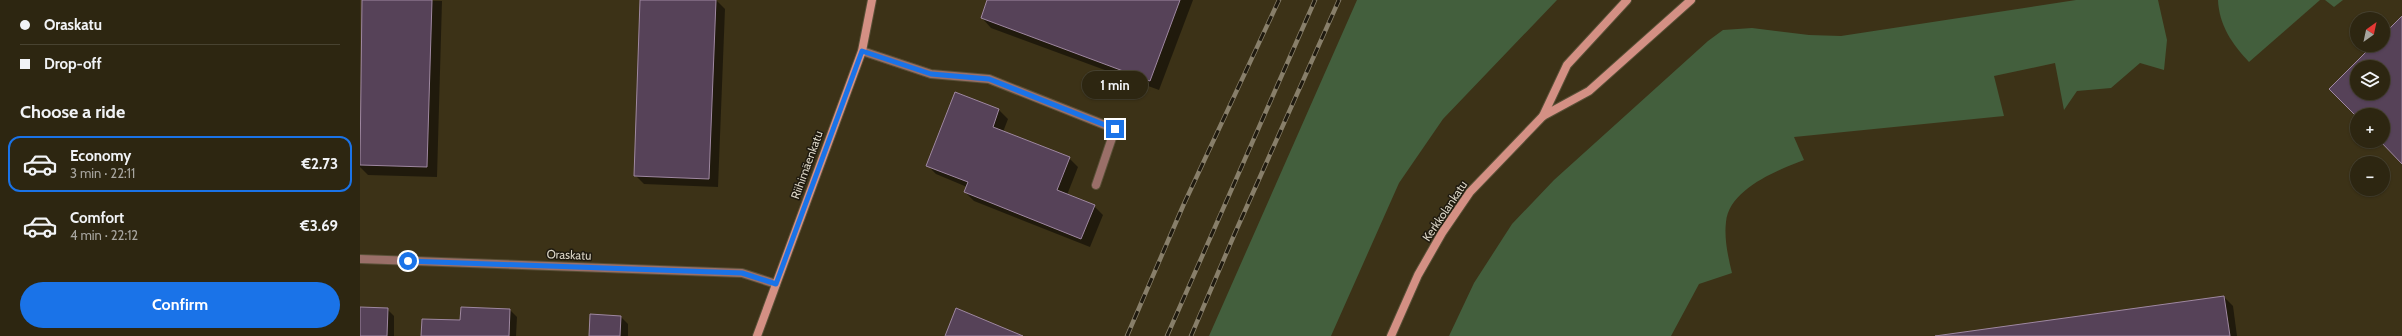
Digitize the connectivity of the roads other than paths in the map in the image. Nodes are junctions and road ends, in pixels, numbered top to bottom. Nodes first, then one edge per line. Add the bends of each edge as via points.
1 (872, 0) edge
2 (1627, 0) edge
3 (1691, 0) edge
4 (862, 51) junction
5 (1543, 116) junction
6 (1096, 185) dead end
7 (360, 259) edge
8 (776, 284) junction
9 (757, 336) edge
10 (1391, 336) edge

1 - 4 main road, Riihimäenkatu
2 - 5 main road, Kerkkolankatu via 1567,65
3 - 5 main road, Kerkkolankatu via 1589,91
4 - 6 street via 931,74 989,79 1115,129
4 - 8 main road, Riihimäenkatu
5 - 10 main road, Kerkkolankatu via 1466,198 1418,275
7 - 8 street, Oraskatu via 742,273
8 - 9 main road, Riihimäenkatu

